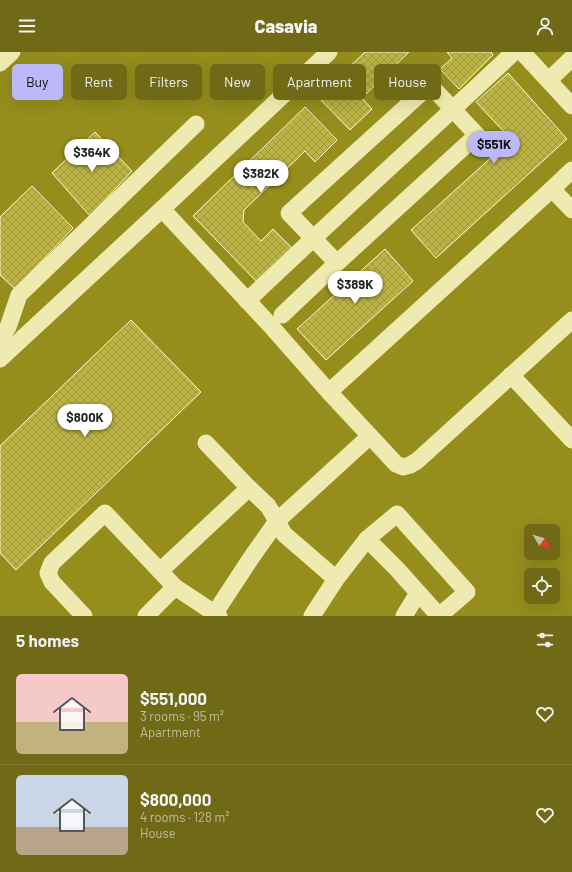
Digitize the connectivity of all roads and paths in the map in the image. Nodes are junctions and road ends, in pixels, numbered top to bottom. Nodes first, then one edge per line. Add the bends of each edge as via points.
1 (12, 52) edge
2 (329, 52) edge
3 (514, 52) edge
4 (522, 52) edge
5 (572, 58) edge
6 (0, 63) edge
7 (549, 80) junction
8 (572, 106) edge
9 (453, 110) junction
10 (196, 124) dead end
11 (572, 170) edge
12 (552, 189) junction
13 (162, 209) junction
14 (572, 210) edge
15 (313, 238) junction
16 (337, 263) junction
17 (247, 301) junction
18 (282, 315) dead end
19 (572, 320) edge
20 (0, 339) edge
21 (0, 359) edge
22 (511, 375) junction
23 (329, 392) junction
24 (570, 435) edge
25 (370, 436) junction
26 (206, 443) dead end
27 (249, 488) junction
28 (277, 521) junction
29 (367, 539) junction
30 (160, 571) junction
31 (336, 578) junction
32 (175, 587) junction
33 (418, 593) junction
34 (215, 615) edge
35 (84, 616) edge
36 (146, 616) edge
37 (312, 616) edge
38 (404, 616) edge
39 (439, 616) edge

1 - 6 lane
2 - 13 lane
3 - 9 lane
4 - 7 lane
5 - 7 lane
7 - 8 lane
9 - 15 lane
9 - 15 lane via 430,85 289,213
9 - 16 lane via 477,135
10 - 20 lane via 19,295 8,326
11 - 12 lane
12 - 14 lane
12 - 23 lane
13 - 17 lane
13 - 21 lane
15 - 16 lane
15 - 17 lane
16 - 18 lane
17 - 23 lane
19 - 22 lane
22 - 24 lane
22 - 25 lane via 410,465 403,467 396,464
23 - 25 lane
25 - 28 lane
26 - 27 lane
27 - 28 lane via 268,506
27 - 30 lane
28 - 31 lane via 284,534
28 - 34 lane
29 - 31 lane
29 - 33 lane
29 - 39 lane via 397,514 467,592
30 - 32 lane
30 - 35 lane via 105,513 52,563 48,573 52,582
31 - 37 lane
32 - 34 lane
32 - 36 lane
33 - 38 lane
33 - 39 lane

